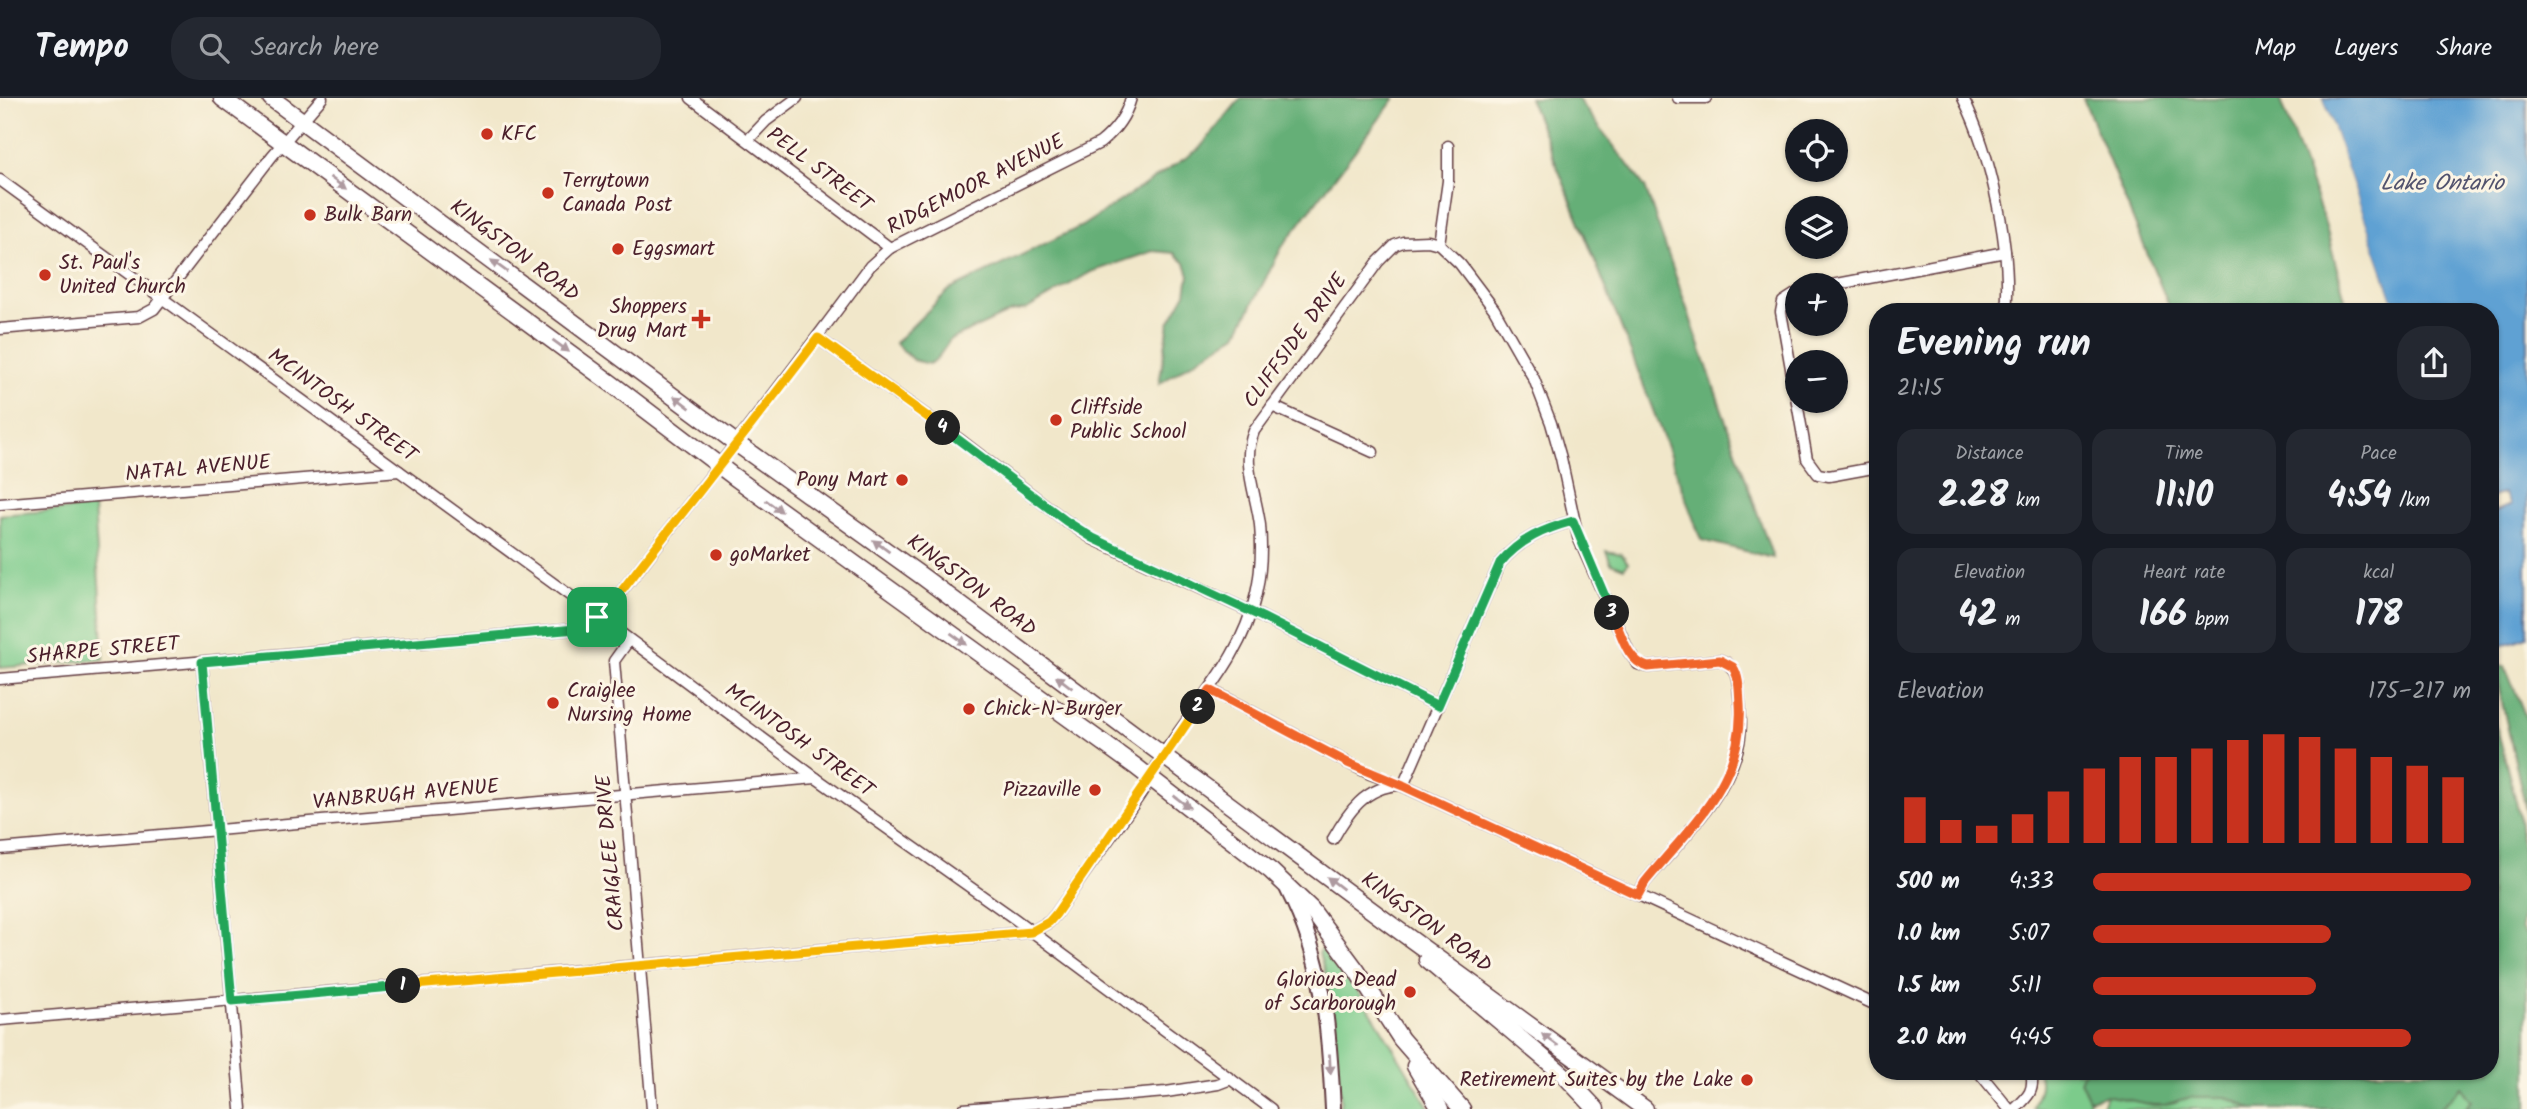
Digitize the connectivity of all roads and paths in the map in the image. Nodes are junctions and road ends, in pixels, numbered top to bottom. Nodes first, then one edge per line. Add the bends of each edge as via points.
1 (222, 98) edge
2 (271, 98) edge
3 (322, 98) edge
4 (691, 98) edge
5 (797, 98) edge
6 (1131, 98) edge
7 (1678, 98) edge
8 (1706, 98) edge
9 (1963, 98) edge
10 (303, 121) junction
11 (748, 140) junction
12 (283, 143) junction
13 (1448, 146) dead end
14 (0, 180) edge
15 (1439, 244) junction
16 (890, 248) junction
17 (2005, 252) junction
18 (1848, 282) edge
19 (163, 299) junction
20 (1785, 301) edge
21 (2006, 303) edge
22 (0, 329) edge
23 (818, 338) junction
24 (1272, 406) junction
25 (736, 443) junction
26 (1373, 452) dead end
27 (719, 465) junction
28 (1869, 468) edge
29 (400, 471) junction
30 (0, 504) edge
31 (1573, 521) junction
32 (1251, 612) junction
33 (597, 617) junction
34 (629, 640) junction
35 (202, 662) junction
36 (0, 678) edge
37 (1210, 690) junction
38 (1438, 706) junction
39 (1163, 755) junction
40 (816, 778) junction
41 (1150, 778) junction
42 (1403, 786) junction
43 (624, 796) junction
44 (216, 831) junction
45 (1333, 839) dead end
46 (0, 849) edge
47 (1287, 888) junction
48 (1638, 895) junction
49 (1390, 924) junction
50 (1031, 932) junction
51 (640, 967) junction
52 (232, 1001) junction
53 (1869, 1002) edge
54 (0, 1020) edge
55 (1401, 1039) junction
56 (1231, 1079) junction
57 (1985, 1080) edge
58 (2033, 1080) edge
59 (241, 1109) edge
60 (652, 1109) edge
61 (963, 1109) edge
62 (1271, 1109) edge
63 (1333, 1109) edge
64 (1440, 1109) edge
65 (1462, 1109) edge
66 (1596, 1109) edge
67 (1644, 1109) edge
68 (2009, 1109) edge
69 (2015, 1109) edge

1 - 12 main road
2 - 10 main road, KINGSTON ROAD
3 - 10 street
4 - 11 street, PELL STREET
5 - 11 street
6 - 16 street, RIDGEMOOR AVENUE via 1119,124 1100,143
7 - 8 street
9 - 17 street via 1993,185
10 - 12 street
25 -> 10 main road, KINGSTON ROAD
11 - 16 street, PELL STREET
12 - 19 street
12 -> 27 main road
13 - 15 street
14 - 19 street, MCINTOSH STREET
15 - 24 street, CLIFFSIDE DRIVE via 1403,242 1384,254
15 - 31 street via 1478,285 1534,379 1561,458
16 - 23 street, RIDGEMOOR AVENUE via 870,266
17 - 18 street
17 - 21 street
19 - 22 street via 139,317
19 - 29 street, MCINTOSH STREET
20 - 28 street via 1783,328 1807,458 1818,474
23 - 25 street, RIDGEMOOR AVENUE
23 - 32 street via 1066,521
24 - 26 street
24 - 32 street, CLIFFSIDE DRIVE via 1254,431 1249,454 1261,559
25 - 27 street, RIDGEMOOR AVENUE
39 -> 25 main road, KINGSTON ROAD
27 - 33 street, SHARPE STREET
27 -> 41 main road
29 - 30 street, NATAL AVENUE
29 - 33 street, MCINTOSH STREET
31 - 38 street via 1537,532 1500,563
31 - 48 street via 1629,653 1638,664 1720,660 1736,672 1741,722 1733,763 1724,783
32 - 37 street, CLIFFSIDE DRIVE via 1232,657
32 - 38 street
33 - 34 street, MCINTOSH STREET
33 - 35 street, SHARPE STREET via 576,629
34 - 40 street, MCINTOSH STREET
34 - 43 street, CRAIGLEE DRIVE via 614,662
35 - 36 street, SHARPE STREET
35 - 44 street
37 - 39 street, CLIFFSIDE DRIVE
37 - 42 street via 1359,769
38 - 42 street
39 - 41 street, CLIFFSIDE DRIVE
49 -> 39 main road, KINGSTON ROAD
40 - 43 street, VANBRUGH AVENUE
40 - 50 street, MCINTOSH STREET
41 -> 47 main road
41 - 50 street, CLIFFSIDE DRIVE via 1056,914
42 - 45 street via 1379,789 1358,801
42 - 48 street
43 - 44 street, VANBRUGH AVENUE
43 - 51 street, CRAIGLEE DRIVE
44 - 46 street, VANBRUGH AVENUE
44 - 52 street
47 - 55 main road via 1335,940
47 -> 63 street via 1304,920 1315,958 1326,1019
48 - 53 street
49 - 66 main road via 1433,966 1565,1076
67 -> 49 main road, KINGSTON ROAD
50 - 51 street
50 - 56 street, MCINTOSH STREET
51 - 52 street
51 - 60 street, CRAIGLEE DRIVE
52 - 54 street
52 - 59 street
55 - 64 main road
55 - 65 main road
56 - 61 street via 1166,1092
56 - 62 street, MCINTOSH STREET
57 - 68 street
58 - 69 street via 2032,1092

